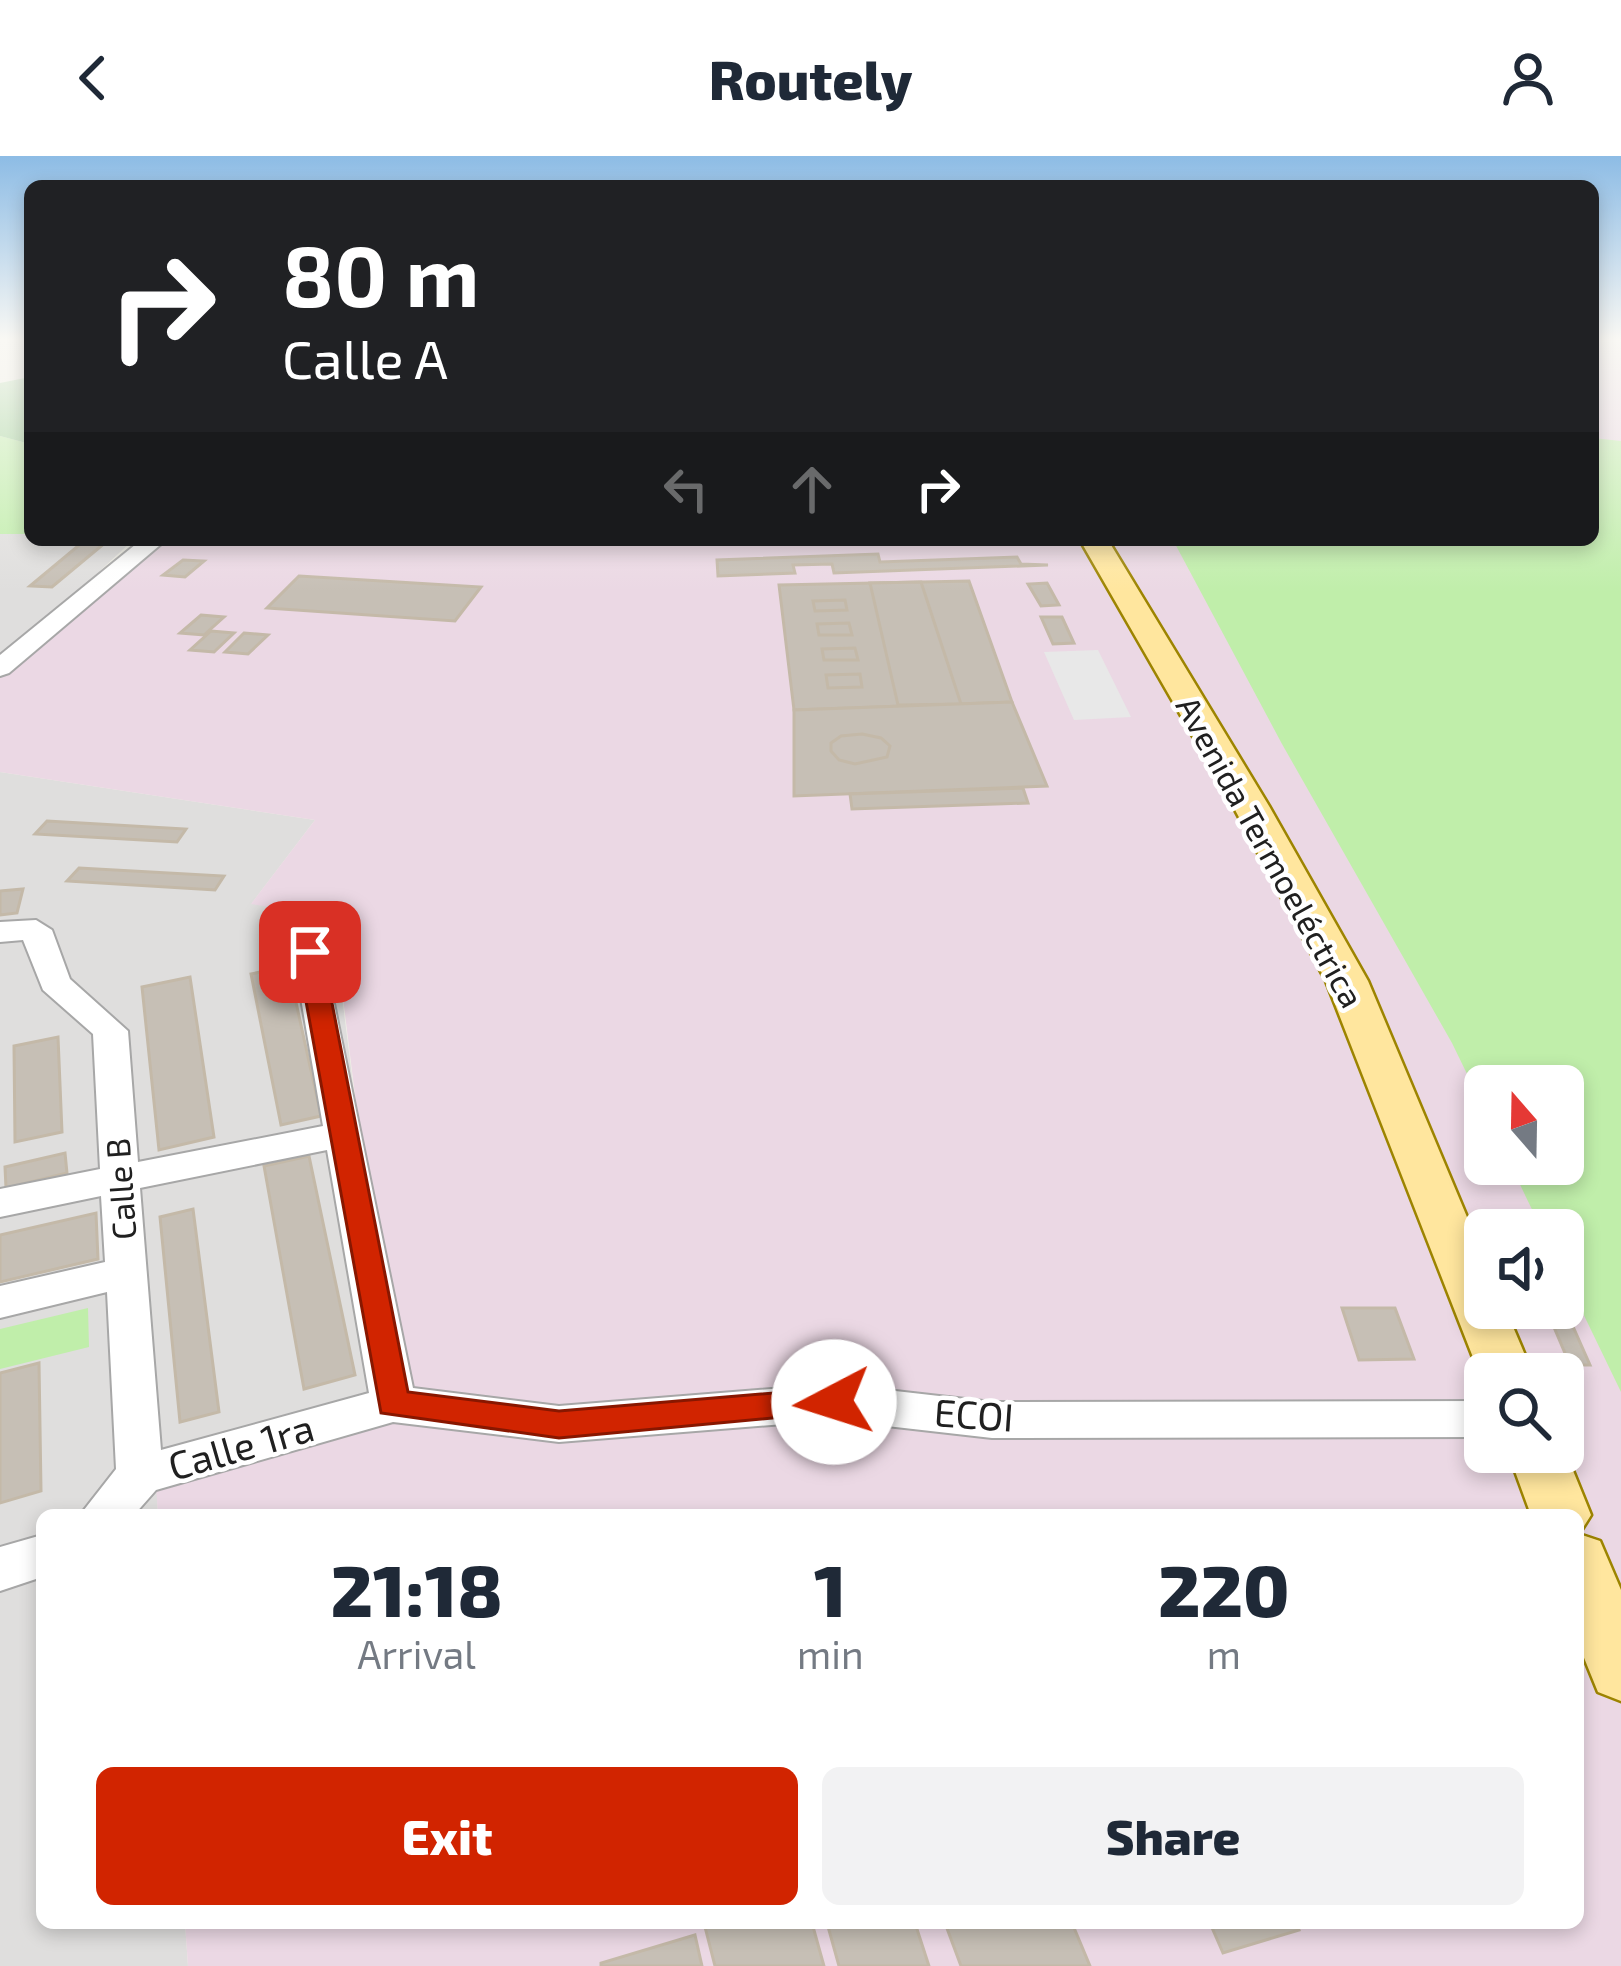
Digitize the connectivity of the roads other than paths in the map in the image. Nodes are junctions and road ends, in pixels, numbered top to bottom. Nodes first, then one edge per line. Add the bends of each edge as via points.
1 (147, 546) edge
2 (1098, 546) edge
3 (0, 668) edge
4 (18, 931) edge
5 (310, 952) dead end
6 (344, 1134) junction
7 (120, 1179) junction
8 (0, 1203) edge
9 (127, 1272) junction
10 (0, 1302) edge
11 (1497, 1353) edge
12 (393, 1403) junction
13 (1464, 1418) edge
14 (1545, 1473) edge
15 (140, 1475) junction
16 (109, 1509) edge
17 (1559, 1509) edge
18 (36, 1558) edge
19 (0, 1569) edge
20 (1584, 1575) edge
21 (1621, 1671) edge

1 - 3 street
2 - 11 main road, Avenida Termoeléctrica via 1347,981
4 - 7 street, Calle B via 55,983 110,1031
5 - 6 street
6 - 7 street
6 - 12 street
7 - 8 street
7 - 9 street, Calle B
9 - 10 street
9 - 15 street, Calle B
12 - 13 street, ECOI via 559,1424 834,1402 992,1420
12 - 15 street, Calle 1ra
14 - 17 main road
15 - 16 street, Calle 1ra
18 - 19 street
20 - 21 main road

